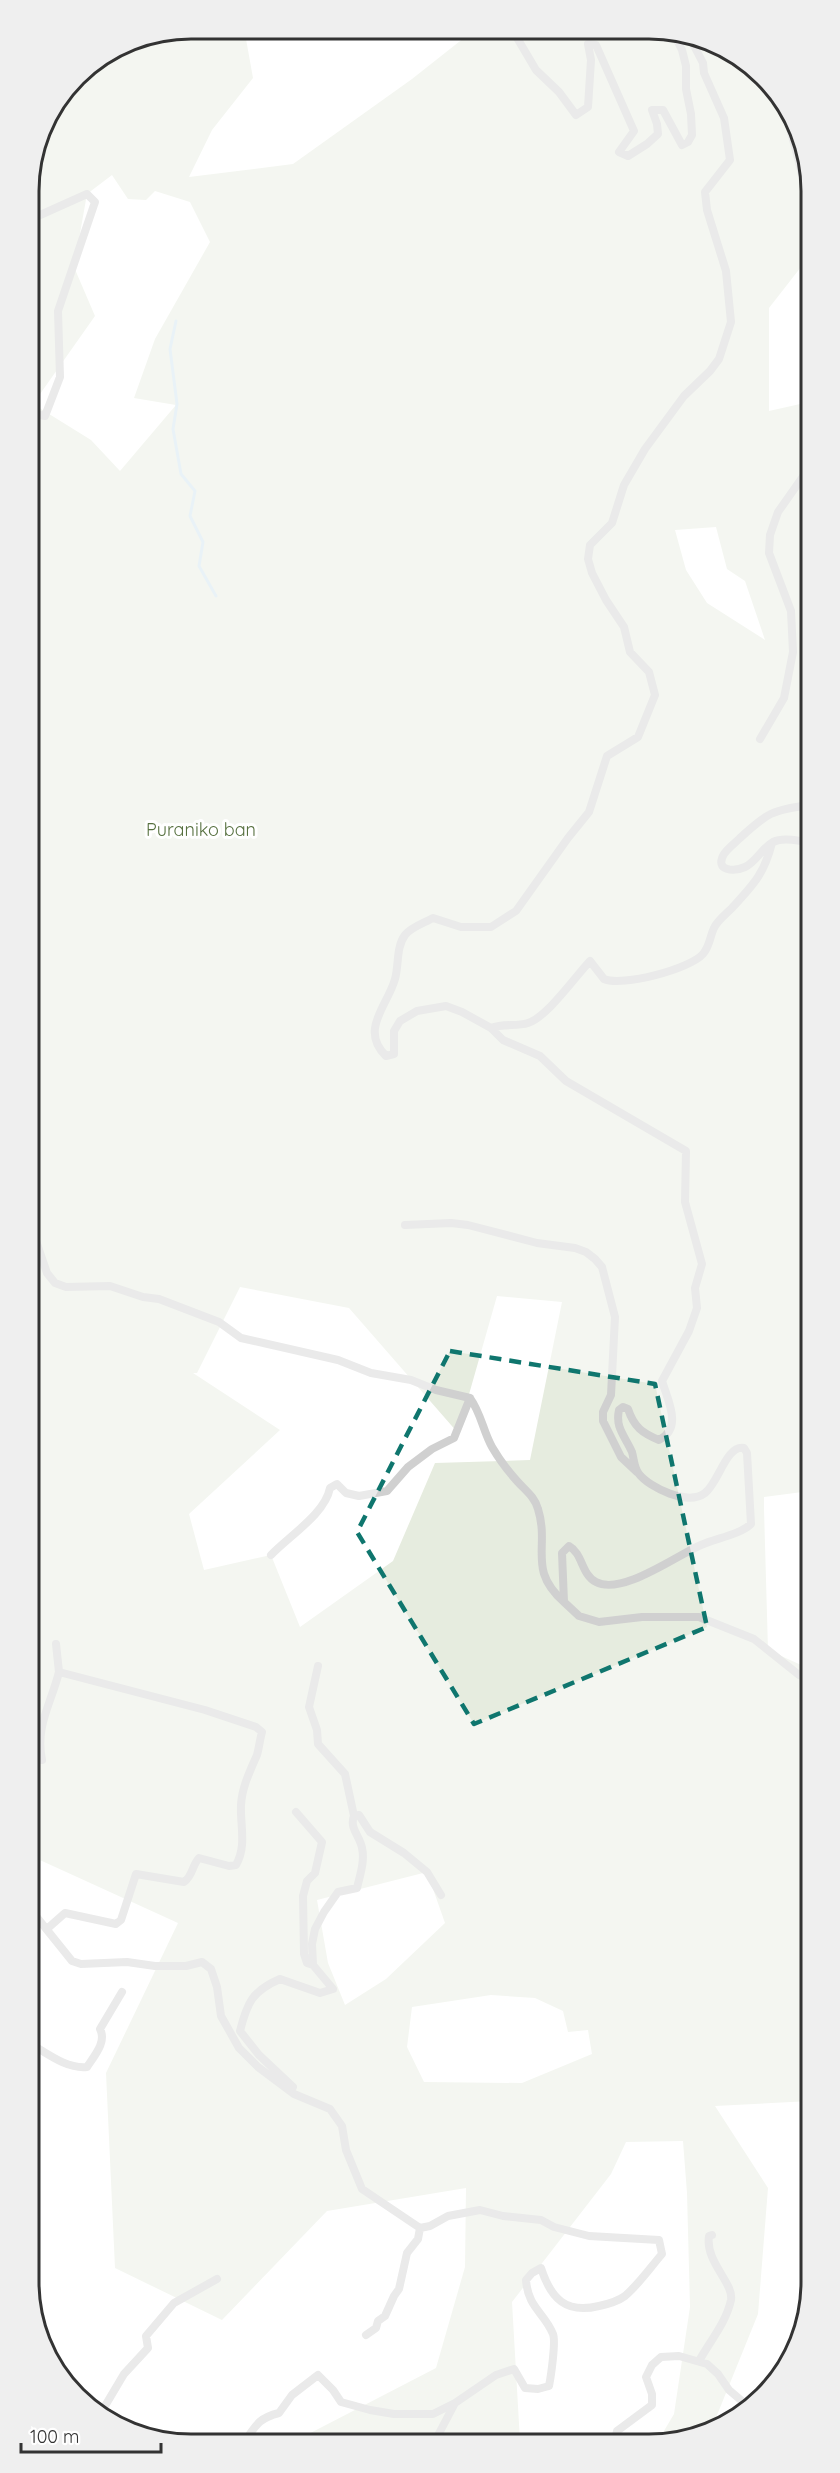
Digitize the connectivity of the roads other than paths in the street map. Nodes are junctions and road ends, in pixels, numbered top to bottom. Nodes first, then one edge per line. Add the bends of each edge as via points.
1 (518, 39) edge
2 (678, 42) edge
3 (694, 46) edge
4 (39, 216) edge
5 (39, 415) edge
6 (801, 479) edge
7 (760, 739) dead end
8 (801, 807) edge
9 (801, 841) edge
10 (772, 843) junction
11 (491, 1028) junction
12 (405, 1225) dead end
13 (39, 1250) edge
14 (470, 1398) junction
15 (637, 1473) junction
16 (271, 1555) dead end
17 (564, 1602) junction
18 (56, 1644) dead end
19 (318, 1666) dead end
20 (59, 1672) junction
21 (801, 1676) edge
22 (42, 1760) dead end
23 (296, 1812) dead end
24 (354, 1816) junction
25 (441, 1895) dead end
26 (39, 1918) edge
27 (48, 1928) junction
28 (313, 1965) junction
29 (122, 1992) dead end
30 (39, 2049) edge
31 (291, 2091) junction
32 (420, 2228) junction
33 (712, 2235) dead end
34 (217, 2279) dead end
35 (366, 2335) dead end
36 (699, 2361) junction
37 (743, 2402) edge
38 (455, 2403) junction
39 (105, 2407) edge
40 (248, 2434) edge
41 (439, 2434) edge
42 (616, 2434) edge

1 - 2 street via 536,70 576,115 588,107 588,44 596,45 634,131 619,152 628,156 658,134 652,110 663,110 682,145 692,135 686,66
3 - 11 street via 724,118 727,136 730,160 705,192 726,271 731,322 719,359 684,396 645,449 624,485 612,523 590,545 588,559 606,600 624,627 630,652 649,672 655,695 638,737 607,756 590,812 516,911 491,927 461,927 433,918 407,931 394,982 374,1029 380,1050 386,1056 394,1054 394,1032 400,1021 417,1011 446,1006
4 - 5 street via 87,194 95,202 58,311 60,377 45,416
6 - 7 street via 778,512 770,535 769,553 791,611 792,652 784,698
8 - 10 street via 767,814 728,849 722,864 732,871 747,866
9 - 10 street via 784,839
10 - 11 street via 766,865 714,927 703,955 650,978 622,981 604,979 590,961 545,1014 526,1024
11 - 15 street via 503,1040 540,1056 566,1082 686,1151 685,1202 702,1264 695,1288 697,1308 662,1381 674,1421 666,1437 659,1440 641,1432 628,1408 619,1410 618,1428 632,1452
12 - 15 street via 468,1225 537,1243 575,1248 595,1259 602,1267 615,1317 611,1395 603,1421 621,1457
13 - 14 street via 47,1273 55,1283 66,1287 110,1286 159,1299 219,1322 241,1338 338,1360 371,1373 411,1380
14 - 16 street via 454,1438 408,1467 387,1491 359,1496 346,1493 337,1484 300,1530
14 - 17 street via 492,1447 538,1507 542,1568 547,1584
15 - 17 street via 659,1491 698,1497 716,1482 732,1450 744,1448 752,1524 699,1546 646,1575 607,1585 588,1576 577,1553 569,1546 562,1553
17 - 21 street via 579,1616 599,1622 699,1617 754,1639
18 - 20 street
19 - 24 street via 309,1707 318,1744 345,1774
20 - 22 street via 42,1724
20 - 27 street via 205,1710 262,1732 241,1804 243,1830 236,1865 200,1858 184,1882 136,1874 117,1924 65,1913
23 - 28 street via 322,1842 315,1873 307,1881 303,1896 304,1953
24 - 25 street via 360,1815 370,1832 427,1872
24 - 28 street via 352,1826 362,1847 363,1860 357,1888 338,1892 324,1912 315,1929
26 - 27 street
27 - 31 street via 72,1961 81,1964 186,1966 202,1962 211,1969 220,2016 239,2048
28 - 31 street via 333,1989 320,1993 280,1979 267,1984 247,2003 240,2031 293,2087
29 - 30 street via 100,2029 102,2042 87,2067 66,2064
31 - 32 street via 330,2109 342,2126 346,2150 362,2189
32 - 35 street via 418,2239 407,2253 399,2289 385,2316
32 - 38 street via 448,2216 480,2210 541,2220 554,2228 578,2233 659,2240 662,2254 616,2302 577,2310 556,2297 541,2268 532,2273 526,2280 527,2290 535,2310 554,2337 549,2386 538,2390 525,2388 514,2369 496,2374
33 - 36 street via 708,2245 720,2275 729,2285 731,2299 725,2319
34 - 39 street via 172,2305 146,2336 148,2348 124,2374
36 - 37 street via 718,2374
36 - 42 street via 661,2356 646,2377 652,2405
38 - 40 street via 433,2414 370,2410 341,2402 318,2375 292,2395 279,2413 261,2420
38 - 41 street

